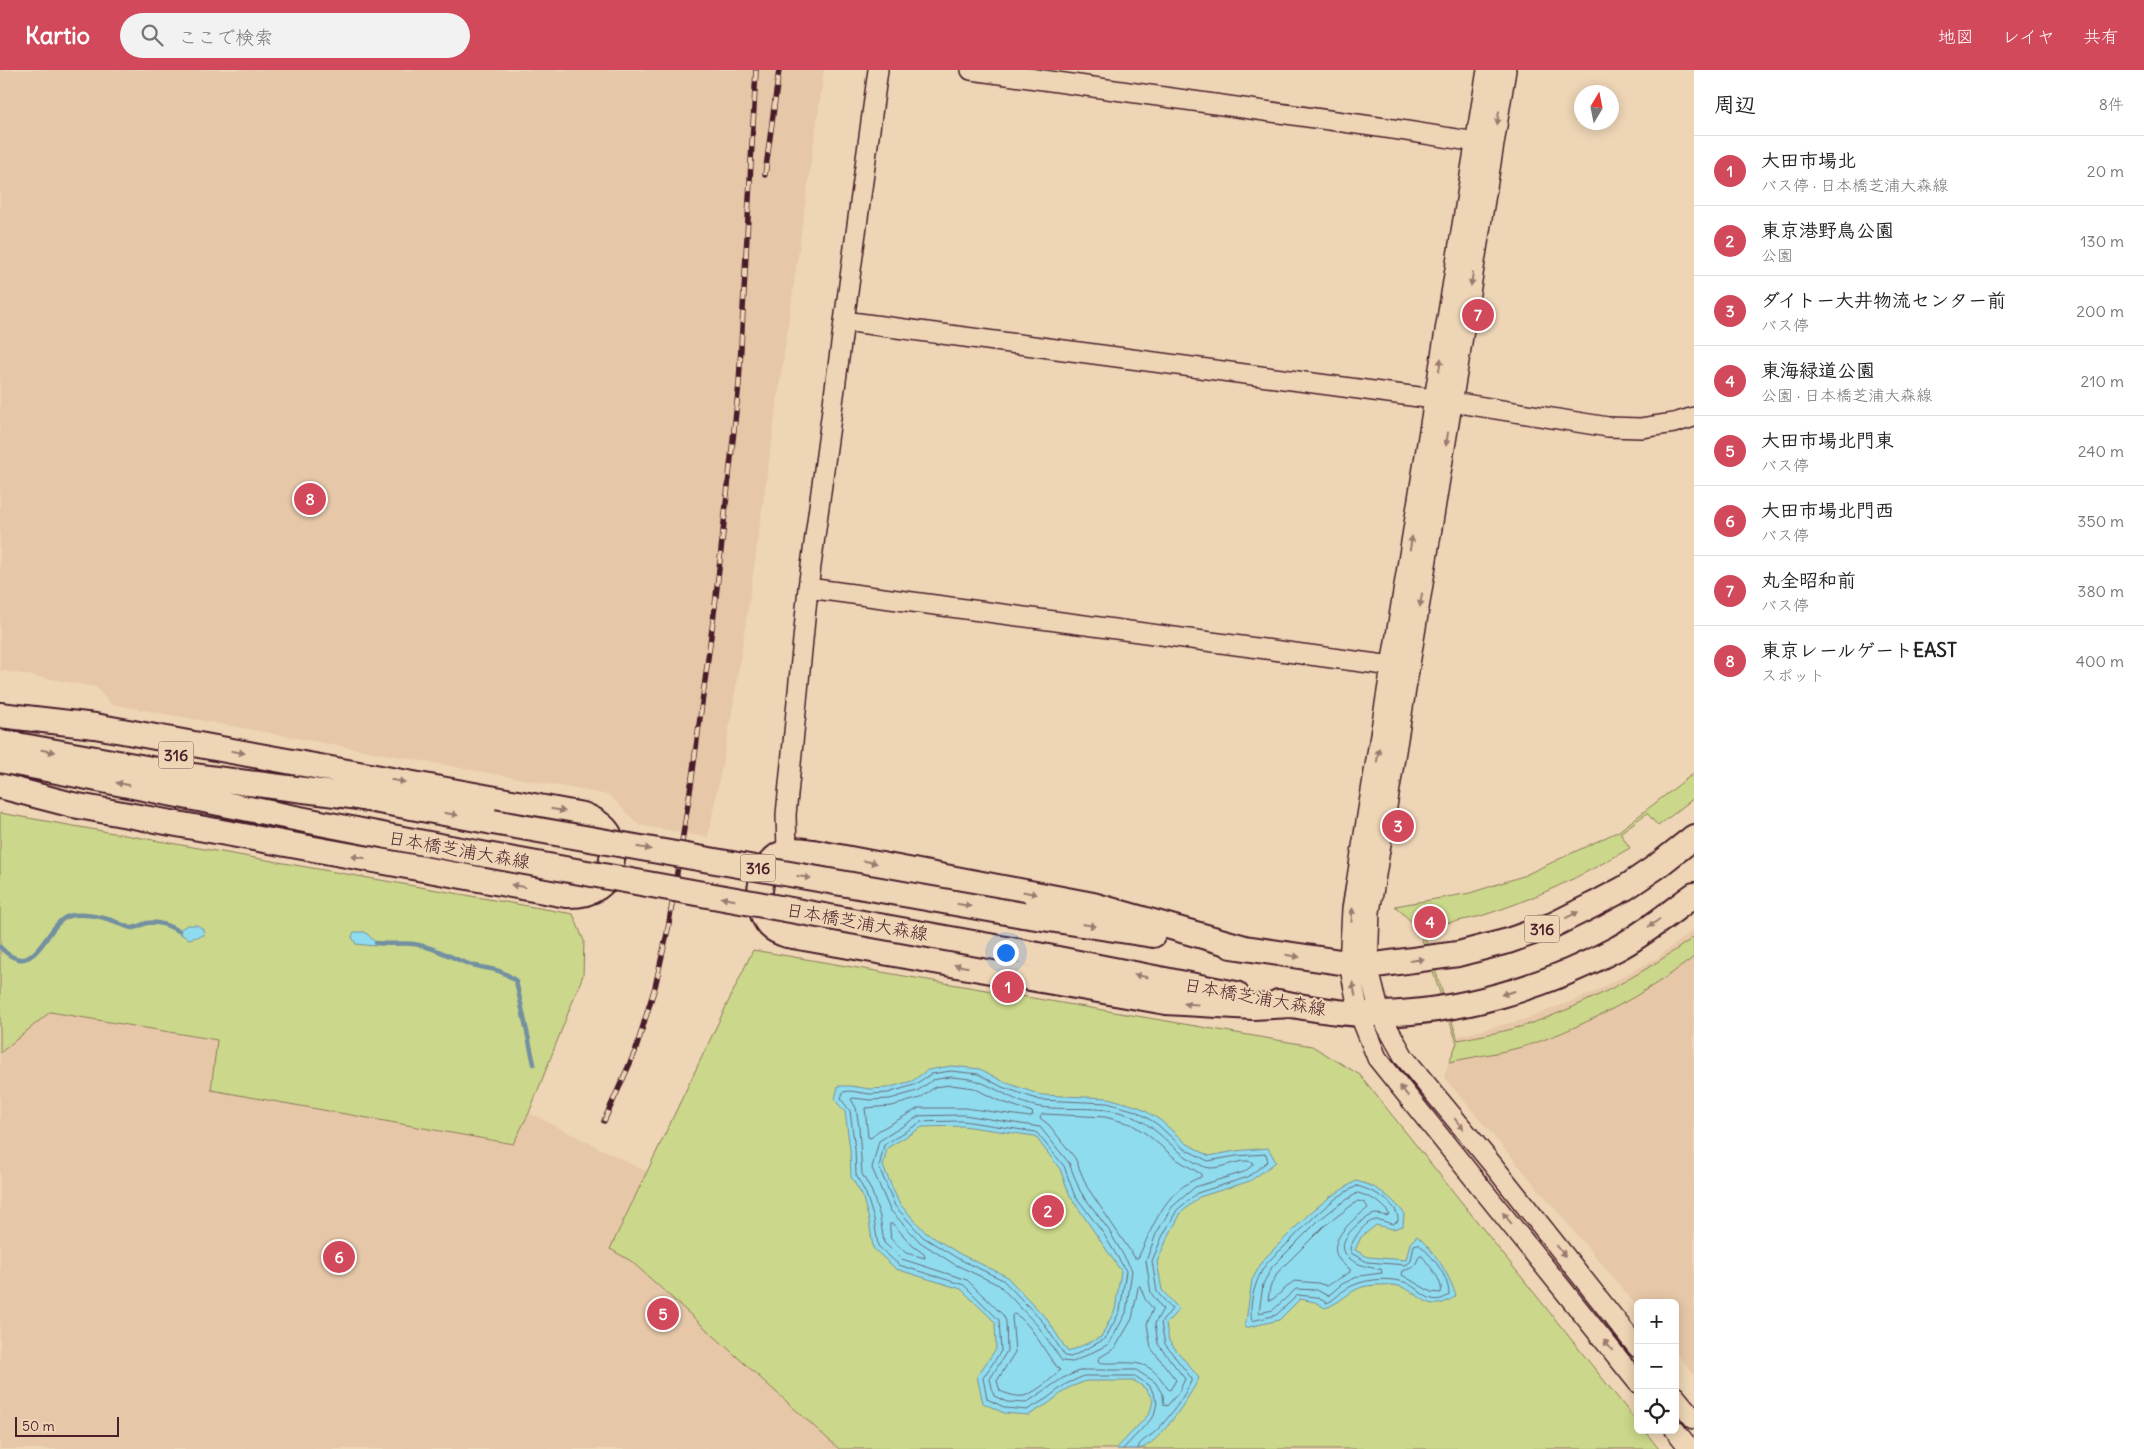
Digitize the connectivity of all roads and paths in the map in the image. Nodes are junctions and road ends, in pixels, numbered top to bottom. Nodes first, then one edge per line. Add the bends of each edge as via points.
1 (878, 70) edge
2 (971, 70) edge
3 (1487, 70) edge
4 (1506, 70) edge
5 (1476, 142) junction
6 (844, 321) junction
7 (1443, 401) junction
8 (1694, 417) edge
9 (808, 588) junction
10 (1392, 666) junction
11 (0, 716) edge
12 (0, 742) edge
13 (0, 760) edge
14 (0, 786) edge
15 (351, 796) junction
16 (345, 829) junction
17 (1694, 837) edge
18 (787, 851) junction
19 (1694, 895) edge
20 (1245, 948) junction
21 (1359, 965) junction
22 (1292, 1005) junction
23 (1370, 1013) junction
24 (1635, 1344) edge
25 (1634, 1378) edge
26 (1679, 1401) edge
27 (1694, 1419) edge
28 (1678, 1434) edge
29 (1690, 1449) edge

1 - 6 street
2 - 5 street
3 - 5 street
4 -> 7 street
7 -> 5 street
6 - 7 street
6 - 9 street
7 - 8 street via 1608,427 1641,428
10 -> 7 street
7 -> 21 street via 1370,912
9 - 10 street
9 - 18 street via 786,815
21 -> 10 street via 1352,909
11 -> 14 main road via 94,726 583,815 604,827 611,836 612,864 601,886 579,896 566,895 73,805
11 - 15 main road, 316
12 -> 15 main road, 日本橋芝浦大森線 / 316 via 185,775
16 -> 13 main road, 日本橋芝浦大森線 / 316
14 - 16 main road, 316 via 152,808
15 -> 20 main road, 日本橋芝浦大森線 / 316, bridge via 1023,915
22 -> 16 main road, 日本橋芝浦大森線 / 316, bridge via 1017,951
21 -> 17 main road, 日本橋芝浦大森線 / 316 via 1458,954 1552,925 1625,888
18 -> 20 main road via 813,852 1093,905
22 -> 18 main road via 1253,1008 1166,1002 787,935 776,931 764,918 760,897 767,867
19 -> 23 main road, 日本橋芝浦大森線 / 316 via 1618,948 1570,971 1513,992 1461,1004
20 -> 21 main road, 日本橋芝浦大森線 / 316
21 - 23 street
22 - 23 main road, 日本橋芝浦大森線 / 316
23 -> 24 street
25 -> 23 street via 1378,1058
26 - 27 street
28 - 29 street

